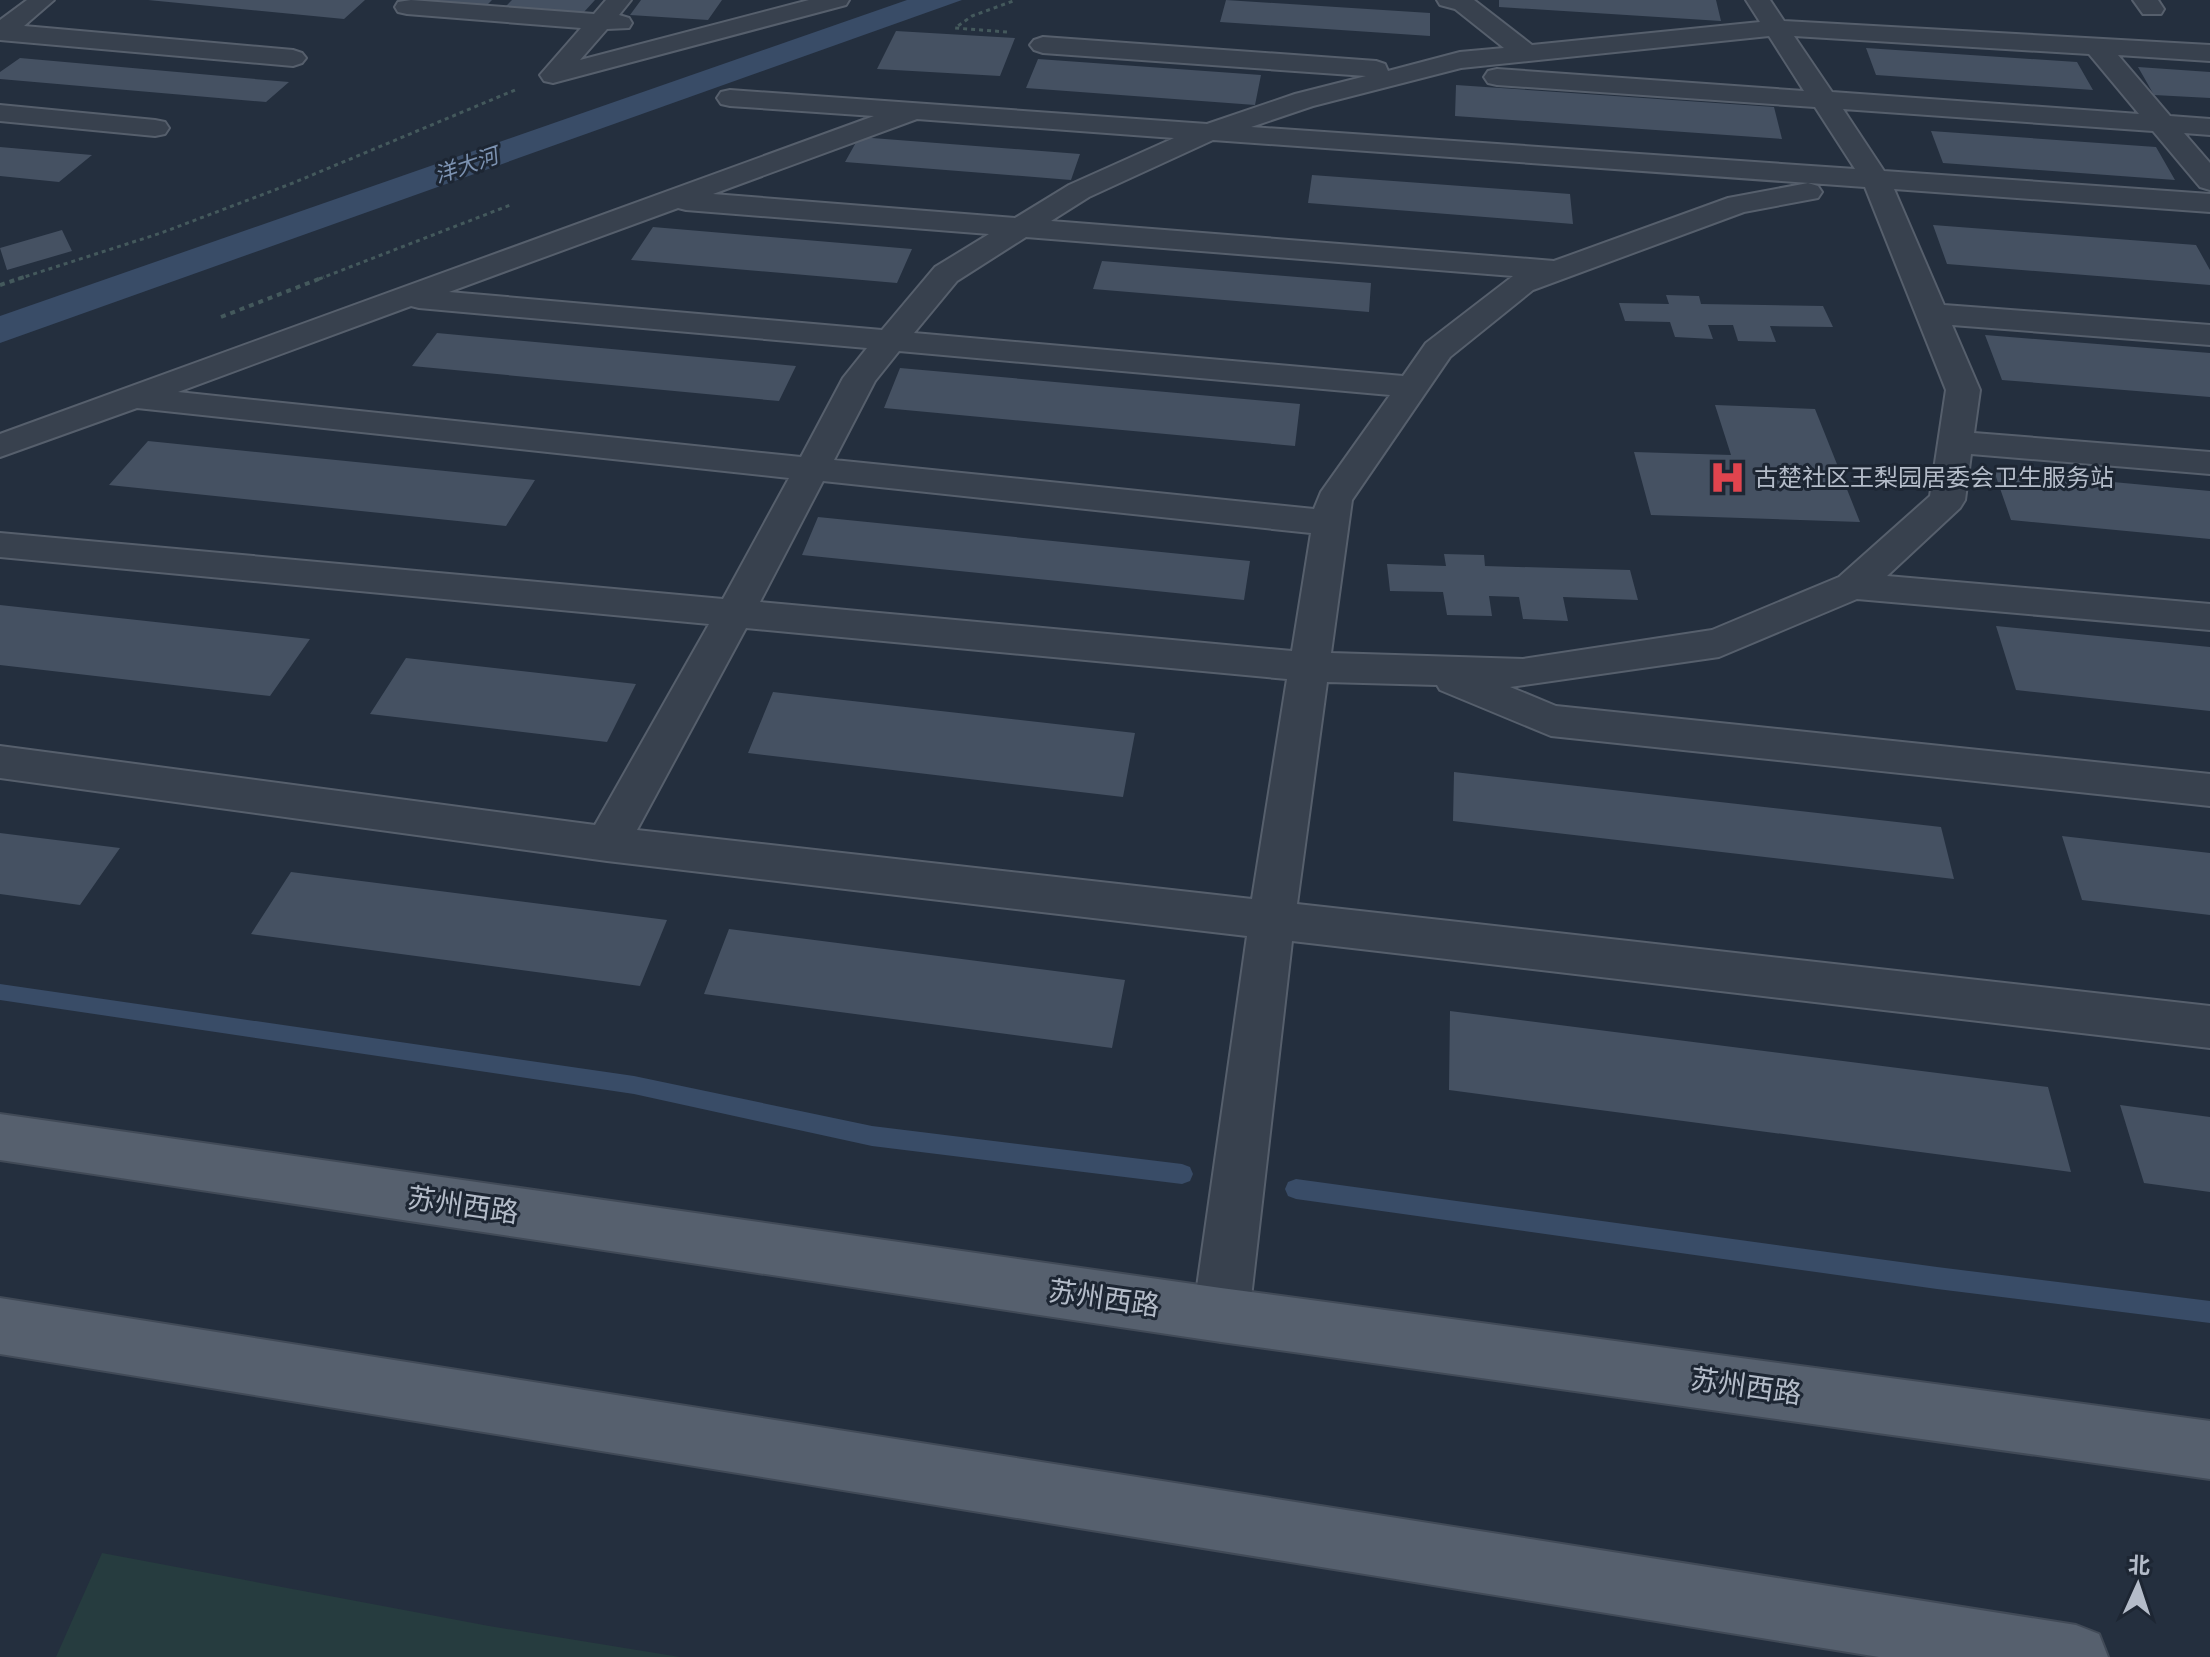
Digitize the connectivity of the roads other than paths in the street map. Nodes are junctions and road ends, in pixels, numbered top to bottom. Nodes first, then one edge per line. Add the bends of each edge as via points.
1 (42, 0) edge
2 (619, 0) edge
3 (837, 0) edge
4 (1459, 1) edge
5 (407, 7) dead end
6 (1768, 14) edge
7 (600, 21) junction
8 (723, 30) junction
9 (0, 31) edge
10 (1043, 45) road end
11 (2096, 46) junction
12 (1526, 53) junction
13 (2210, 53) edge
14 (293, 58) dead end
15 (1416, 71) junction
16 (730, 98) dead end
17 (1824, 100) junction
18 (914, 111) junction
19 (0, 113) edge
20 (2161, 123) junction
21 (2210, 127) edge
22 (155, 128) dead end
23 (1209, 132) junction
24 (1876, 180) junction
25 (671, 200) junction
26 (2208, 201) edge
27 (1020, 228) junction
28 (1557, 270) junction
29 (405, 298) junction
30 (1931, 314) junction
31 (2210, 335) edge
32 (891, 341) junction
33 (1412, 387) junction
34 (132, 398) junction
35 (1955, 442) junction
36 (0, 446) edge
37 (2210, 463) edge
38 (811, 469) junction
39 (1330, 523) junction
40 (0, 545) edge
41 (1853, 586) junction
42 (735, 613) junction
43 (2210, 617) edge
44 (1310, 667) junction
45 (1429, 670) junction
46 (0, 762) edge
47 (2210, 790) edge
48 (607, 844) junction
49 (1272, 919) junction
50 (2210, 1027) edge
51 (0, 1137) edge
52 (1221, 1315) junction
53 (0, 1326) edge
54 (2210, 1450) edge
55 (2076, 1657) edge

1 - 9 lane
2 - 7 lane
3 - 8 lane
4 - 12 lane
5 - 7 lane
6 - 11 lane
6 - 12 lane
6 - 17 lane
7 - 8 lane
7 - 8 lane via 553,75
9 - 14 lane
10 - 15 lane
11 - 13 lane
11 - 20 lane
12 - 15 lane
15 - 17 lane
15 - 23 lane
16 - 18 lane
17 - 20 lane
17 - 24 lane
18 - 23 lane
18 - 25 lane
19 - 22 lane
20 - 21 lane
20 - 26 lane
23 - 24 lane
23 - 27 lane via 1079,191
24 - 26 lane
24 - 28 lane via 1738,204
24 - 30 lane
25 - 27 lane
25 - 29 lane
27 - 28 lane
27 - 32 lane via 946,274
28 - 33 lane via 1522,283 1438,350
29 - 32 lane
29 - 34 lane
30 - 31 lane
30 - 35 lane via 1963,390
32 - 33 lane
32 - 38 lane via 860,378
33 - 39 lane via 1334,500
34 - 36 lane
34 - 38 lane
35 - 37 lane
35 - 41 lane via 1947,500
38 - 39 lane
38 - 42 lane
39 - 44 lane
40 - 42 lane
41 - 43 lane
41 - 45 lane via 1719,643 1523,673
42 - 44 lane
42 - 48 lane
44 - 45 lane
44 - 49 lane
45 - 47 lane via 1551,721
46 - 48 lane
48 - 49 lane
49 - 50 lane
49 - 52 lane
51 - 52 main road, 苏州西路
52 - 54 main road, 苏州西路
53 - 55 main road

